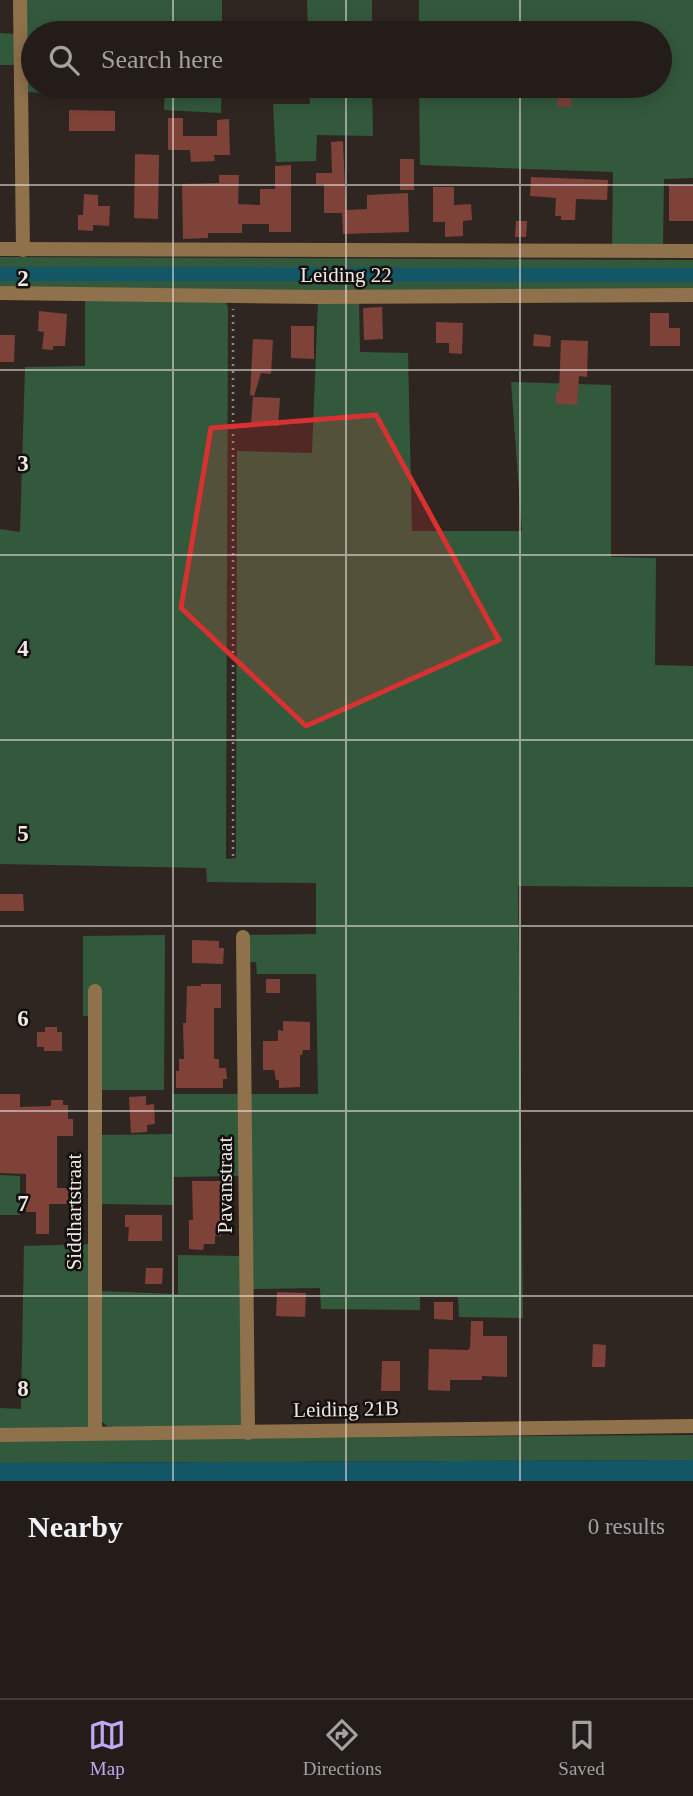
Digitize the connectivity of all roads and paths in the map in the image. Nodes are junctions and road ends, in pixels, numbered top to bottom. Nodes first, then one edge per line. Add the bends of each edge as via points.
1 (20, 0) edge
2 (21, 83) edge
3 (21, 98) edge
4 (0, 249) edge
5 (23, 250) junction
6 (693, 251) edge
7 (0, 293) edge
8 (693, 295) edge
9 (233, 296) junction
10 (233, 856) dead end
11 (243, 937) dead end
12 (95, 991) dead end
13 (693, 1426) edge
14 (96, 1433) junction
15 (248, 1433) junction
16 (0, 1435) edge

1 - 2 street
3 - 5 street
4 - 5 street, Leiding 22
5 - 6 street, Leiding 22
7 - 9 street, Leiding 22
8 - 9 street, Leiding 22
9 - 10 path
11 - 15 street, Pavanstraat
12 - 14 street, Siddhartstraat
13 - 15 street, Leiding 21B
14 - 15 street, Leiding 21B
14 - 16 street, Leiding 21B

